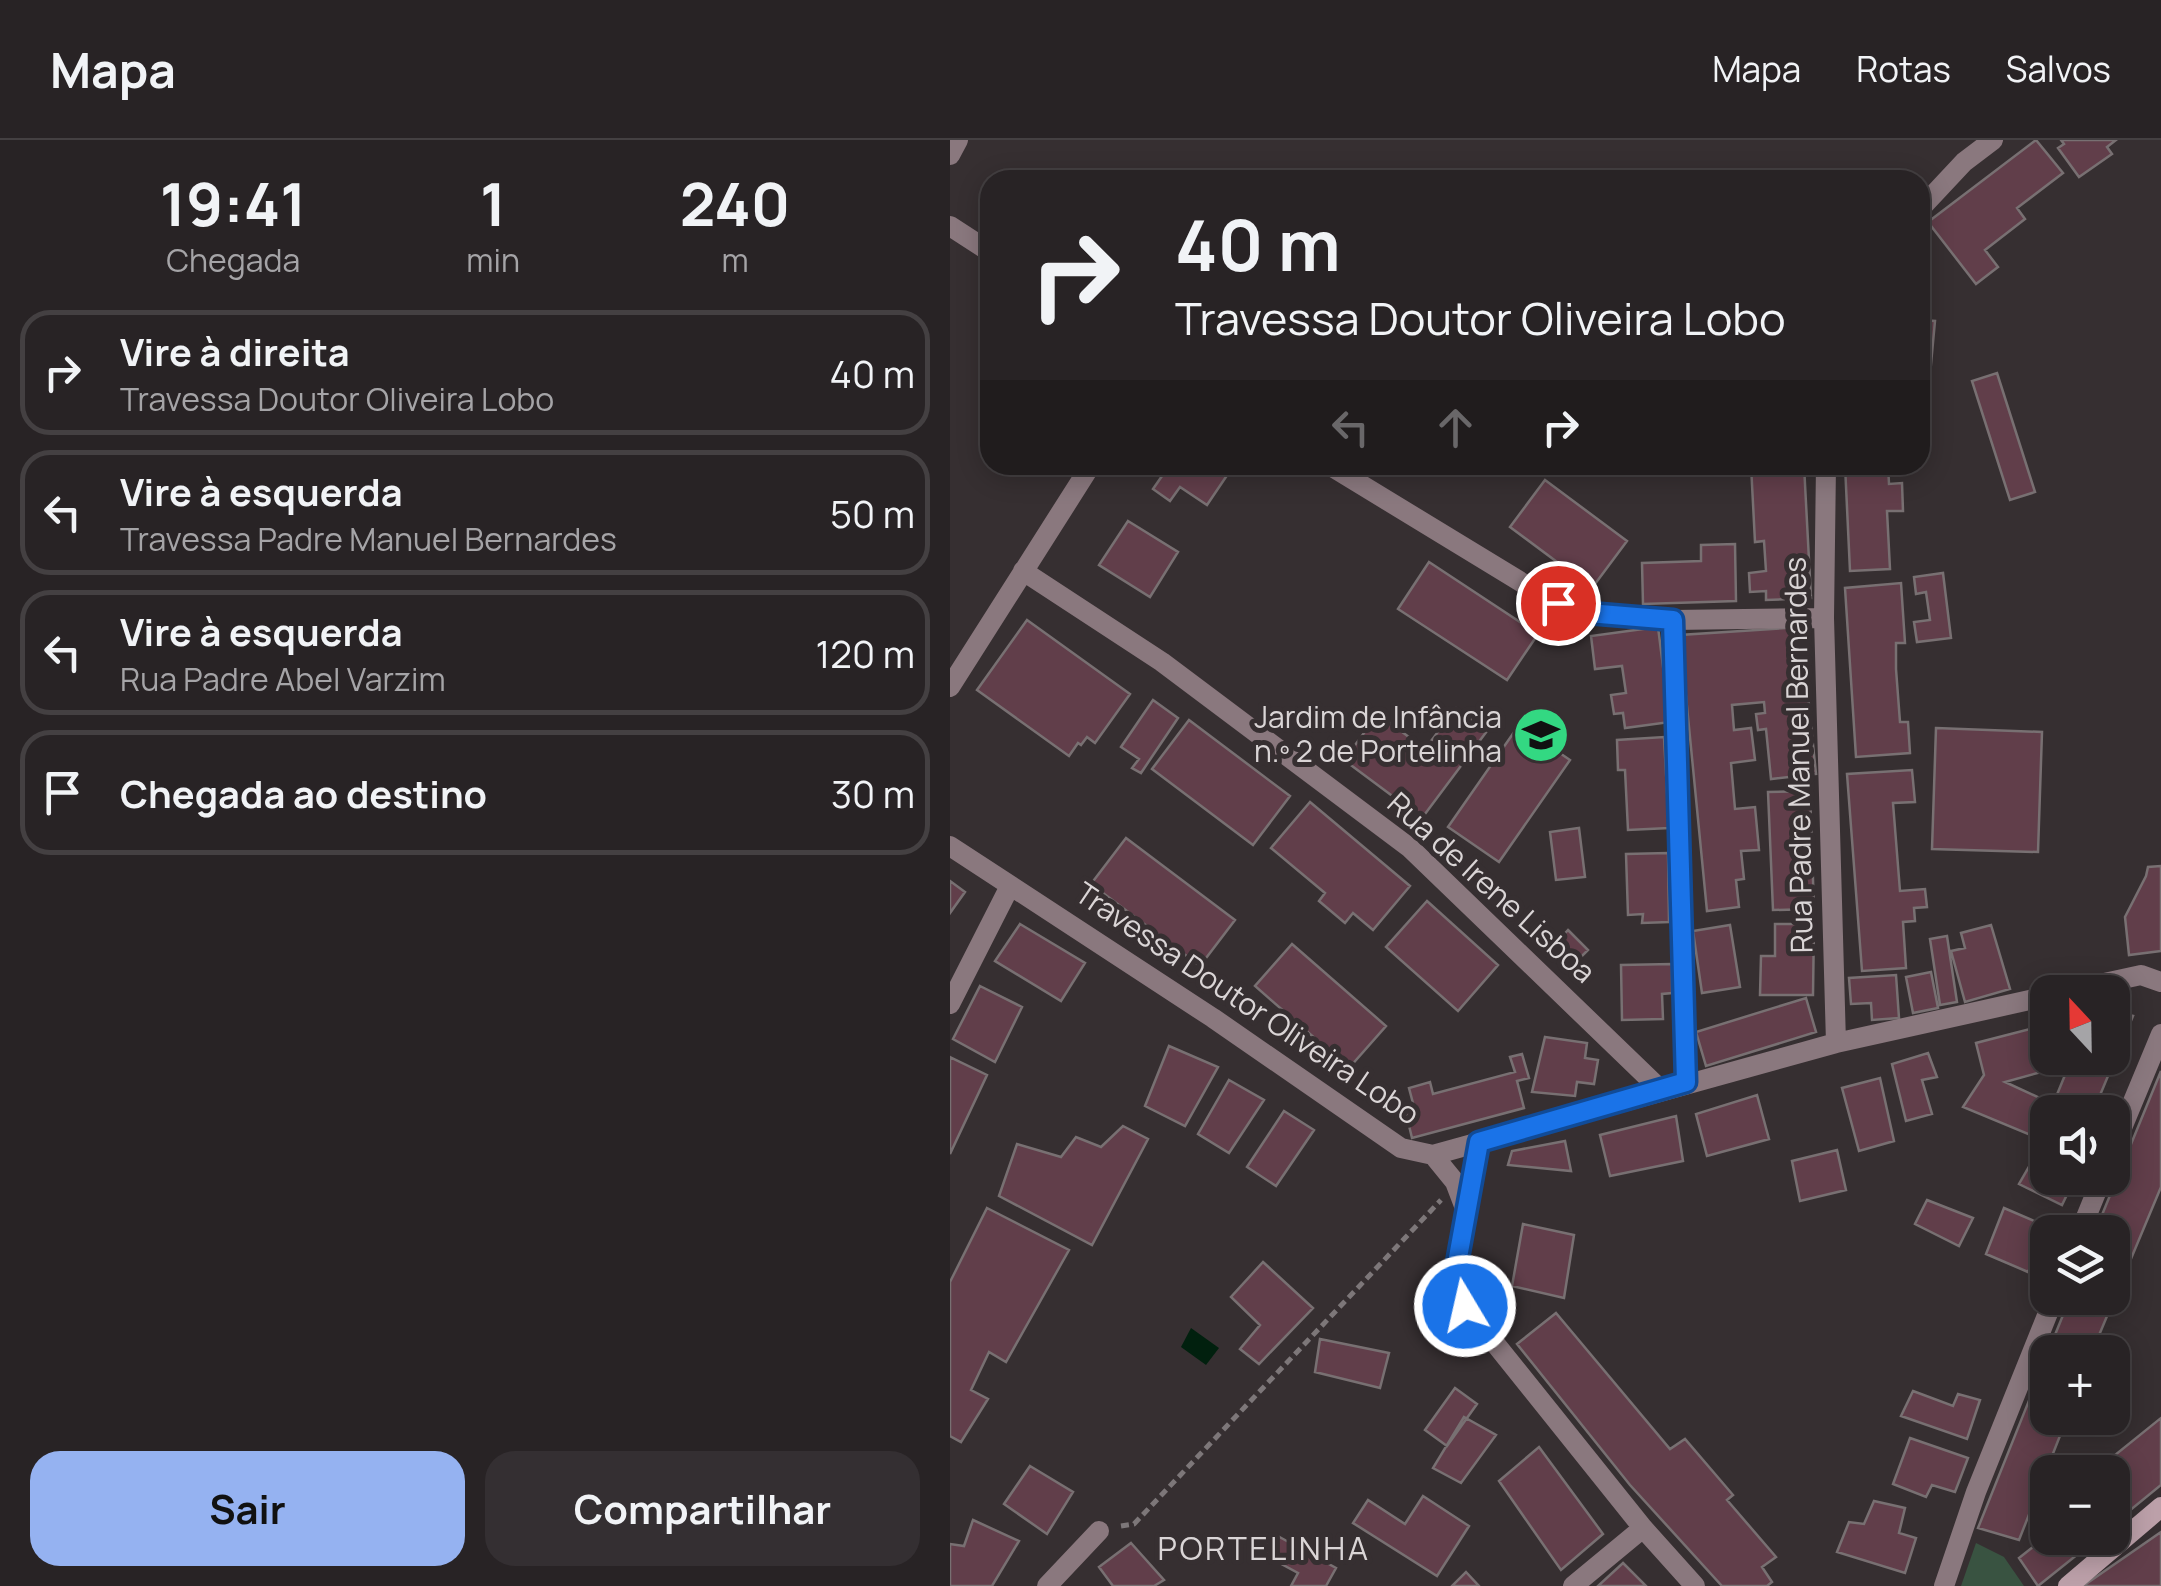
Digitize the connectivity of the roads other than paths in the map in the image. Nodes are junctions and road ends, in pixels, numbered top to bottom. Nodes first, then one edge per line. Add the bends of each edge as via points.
1 (958, 140) edge
2 (1993, 140) edge
3 (950, 155) edge
4 (1930, 198) edge
5 (950, 226) edge
6 (980, 246) edge
7 (1085, 475) edge
8 (1345, 475) edge
9 (1826, 475) edge
10 (1023, 572) junction
11 (1824, 618) junction
12 (1673, 620) junction
13 (950, 687) edge
14 (950, 846) edge
15 (1010, 886) junction
16 (2130, 977) edge
17 (2161, 982) edge
18 (2030, 1000) edge
19 (950, 1004) edge
20 (2161, 1034) edge
21 (1836, 1043) junction
22 (1686, 1082) junction
23 (1662, 1090) junction
24 (2130, 1109) edge
25 (1479, 1142) junction
26 (1432, 1154) junction
27 (1466, 1211) junction
28 (2047, 1315) edge
29 (2161, 1507) edge
30 (1643, 1528) junction
31 (1099, 1531) road end
32 (1046, 1586) edge
33 (1573, 1586) edge
34 (1695, 1586) edge
35 (1944, 1586) edge
36 (2068, 1586) edge

1 - 3 street
2 - 4 street
5 - 6 street
7 - 10 street
8 - 12 street via 1576,612
9 - 11 street, Rua Padre Manuel Bernardes
10 - 13 street
10 - 23 street, Rua de Irene Lisboa via 1162,662 1410,848
11 - 12 street
11 - 21 street, Rua Padre Manuel Bernardes
12 - 22 street
14 - 15 street, Travessa Doutor Oliveira Lobo
15 - 19 street
15 - 26 street, Travessa Doutor Oliveira Lobo via 1401,1148
16 - 17 street
18 - 21 street, Travessa Doutor Oliveira Lobo
20 - 24 street
21 - 22 street, Travessa Doutor Oliveira Lobo
22 - 23 street, Travessa Doutor Oliveira Lobo
23 - 25 street, Travessa Doutor Oliveira Lobo
25 - 26 street, Travessa Doutor Oliveira Lobo
25 - 27 street
26 - 27 street via 1455,1182
27 - 30 street via 1455,1274 1465,1306
28 - 35 street
29 - 36 street
30 - 33 street
30 - 34 street
31 - 32 street

